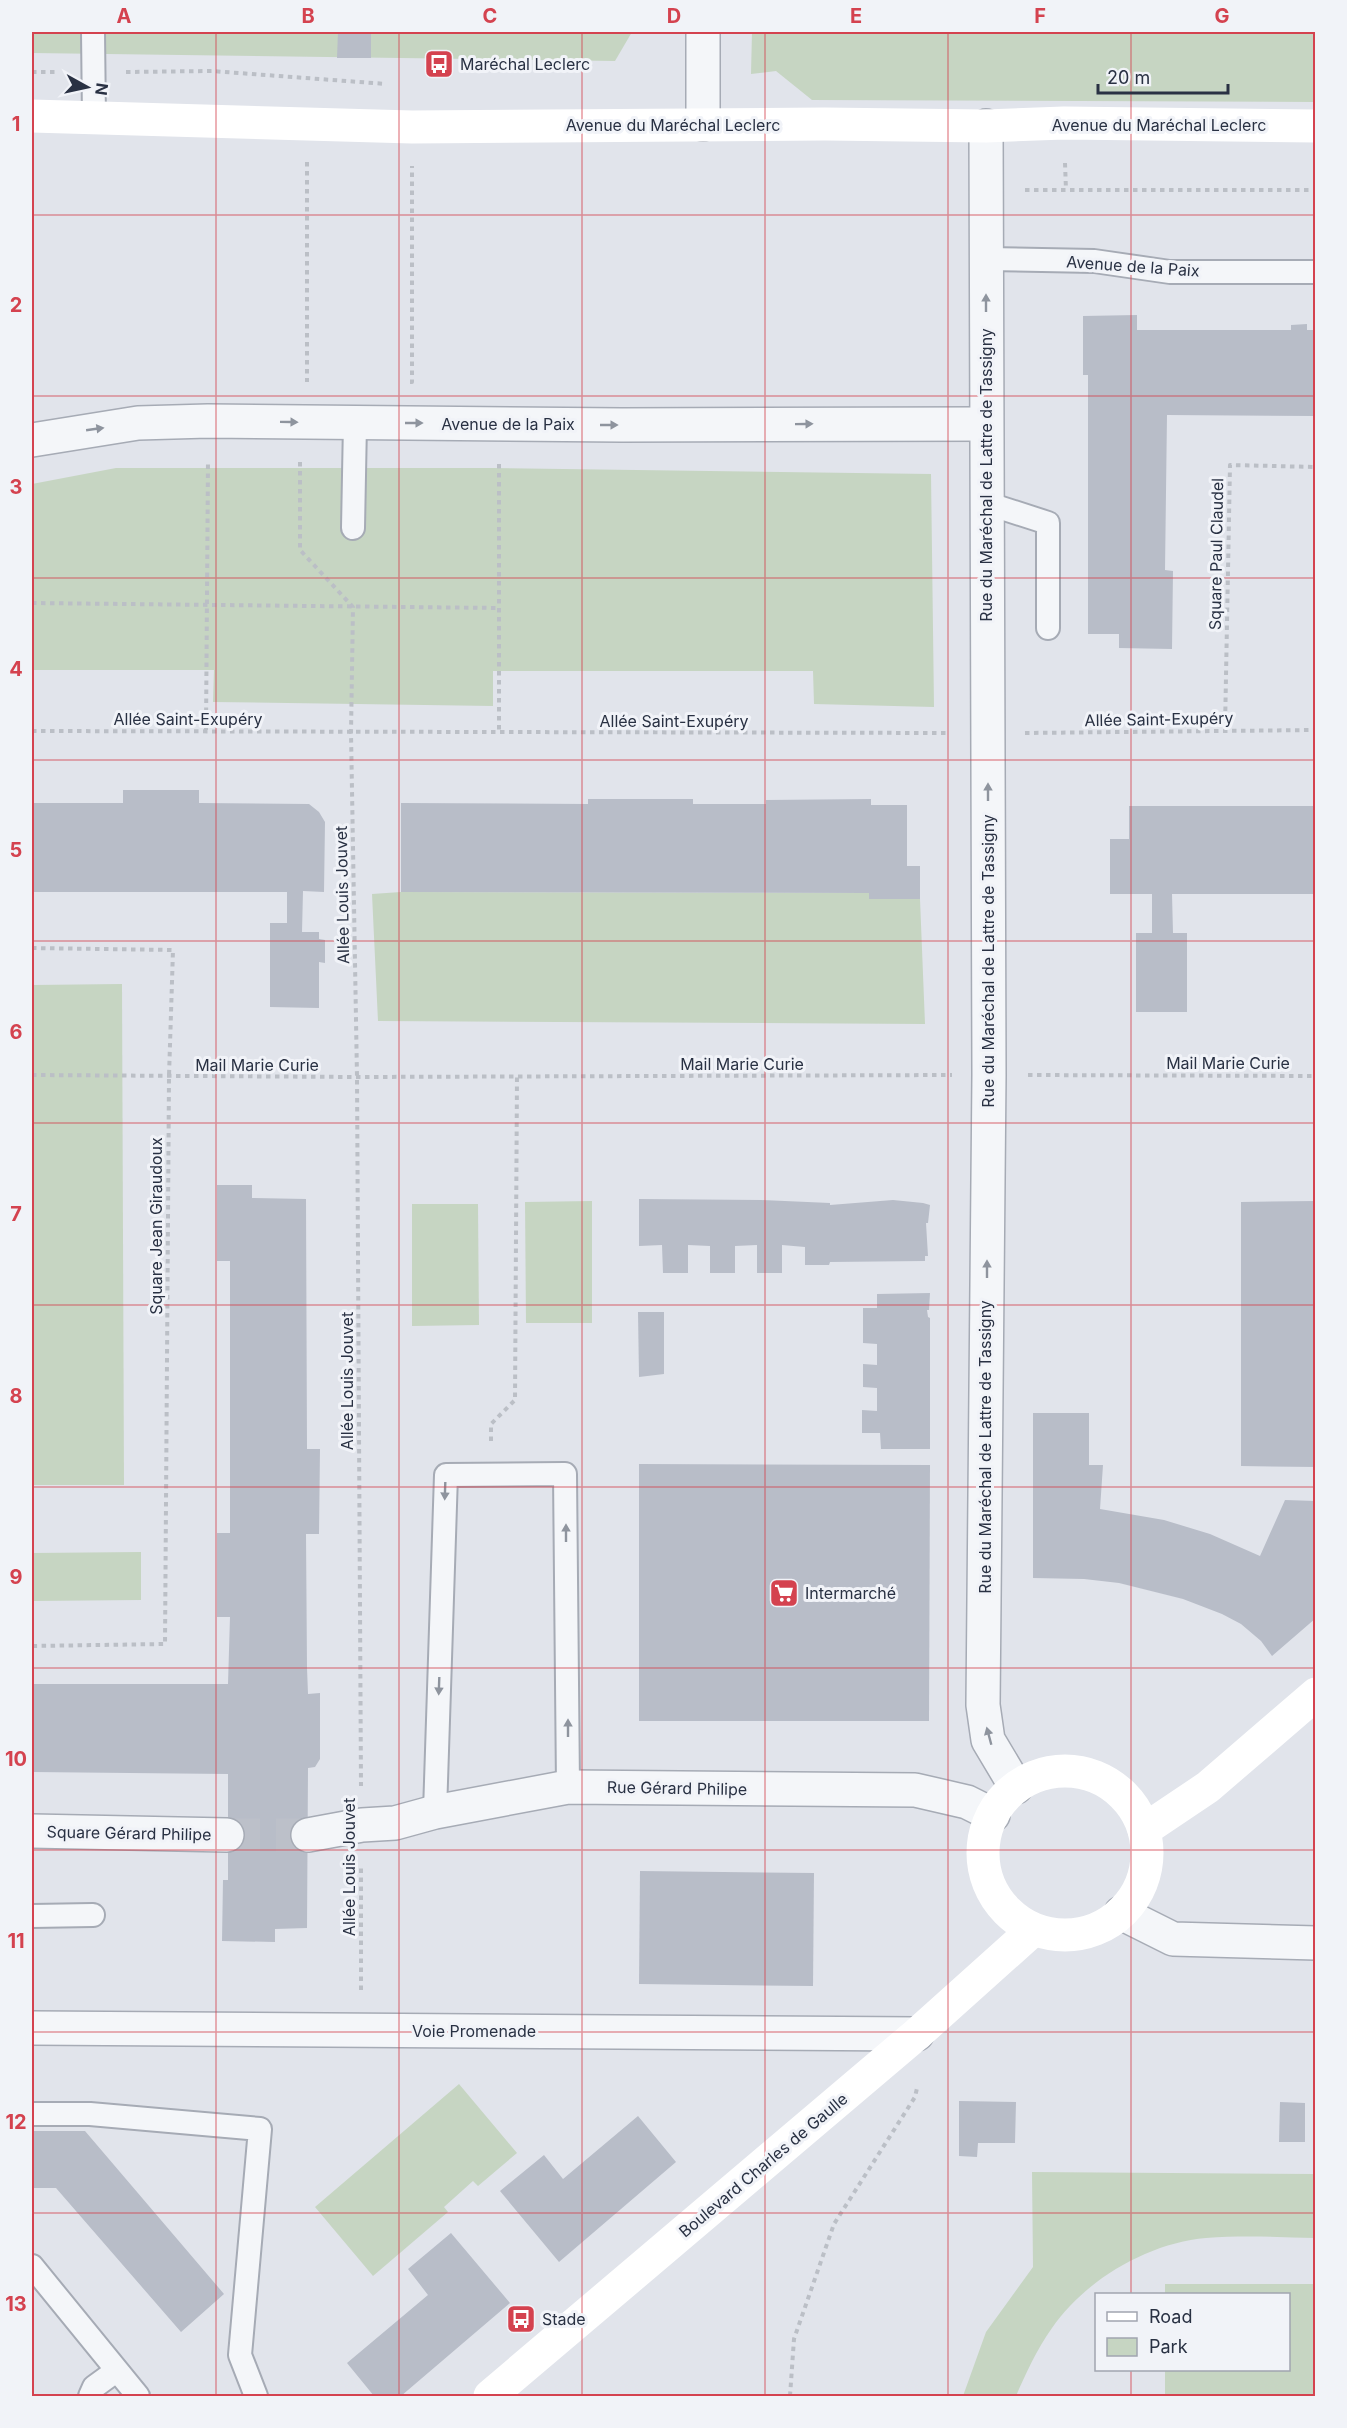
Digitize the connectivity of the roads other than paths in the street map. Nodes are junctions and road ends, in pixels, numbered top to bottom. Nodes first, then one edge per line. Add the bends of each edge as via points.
1 (93, 32) edge
2 (703, 32) edge
3 (32, 116) edge
4 (94, 118) junction
5 (703, 124) junction
6 (986, 126) junction
7 (1316, 126) edge
8 (986, 259) junction
9 (1316, 272) edge
10 (355, 423) junction
11 (986, 424) junction
12 (32, 440) edge
13 (986, 503) junction
14 (353, 528) dead end
15 (1048, 628) dead end
16 (1316, 1694) edge
17 (568, 1787) junction
18 (1016, 1787) junction
19 (435, 1812) junction
20 (993, 1815) junction
21 (1144, 1830) junction
22 (32, 1832) edge
23 (227, 1835) tunnel mouth
24 (308, 1835) tunnel mouth
25 (1121, 1912) junction
26 (32, 1916) edge
27 (93, 1916) dead end
28 (1033, 1930) junction
29 (1316, 1943) edge
30 (32, 2028) edge
31 (917, 2034) junction
32 (32, 2114) edge
33 (32, 2266) edge
34 (116, 2371) junction
35 (90, 2397) edge
36 (138, 2397) edge
37 (256, 2397) edge
38 (490, 2397) edge

1 - 4 lane
2 - 5 street
3 - 4 main road, Avenue du Maréchal Leclerc
4 - 5 main road, Avenue du Maréchal Leclerc via 412,127
5 - 6 main road, Avenue du Maréchal Leclerc
6 - 7 main road, Avenue du Maréchal Leclerc
6 - 8 street, Rue du Maréchal de Lattre de Tassigny
8 - 9 lane, Avenue de la Paix via 1094,261 1170,272
11 -> 8 street, Rue du Maréchal de Lattre de Tassigny
10 -> 11 street, Avenue de la Paix
12 -> 10 street, Avenue de la Paix via 138,423
10 - 14 lane
11 - 13 street, Rue du Maréchal de Lattre de Tassigny
13 - 15 lane via 1048,523
18 -> 13 street, Rue du Maréchal de Lattre de Tassigny via 988,1740 983,1705 989,1075
16 - 21 main road via 1208,1787
17 - 19 street, Rue Gérard Philipe
17 -> 19 lane via 565,1474 446,1475
17 - 20 street, Rue Gérard Philipe via 915,1790 968,1802
18 - 20 main road
18 - 21 main road via 1035,1776 1058,1771 1102,1779 1135,1809
19 - 24 street, Rue Gérard Philipe via 395,1823 362,1824
20 - 28 main road via 984,1842 988,1881 1010,1913
21 - 25 main road via 1145,1875 1136,1895
22 - 23 street, Square Gérard Philipe
25 - 28 main road via 1105,1925 1086,1932 1065,1935
25 - 29 street via 1173,1939
26 - 27 lane
28 - 31 main road, Boulevard Charles de Gaulle
30 - 31 street, Voie Promenade
31 - 38 main road, Boulevard Charles de Gaulle
32 - 37 lane via 90,2114 260,2129 240,2355
33 - 34 lane
34 - 35 lane via 94,2387
34 - 36 lane

